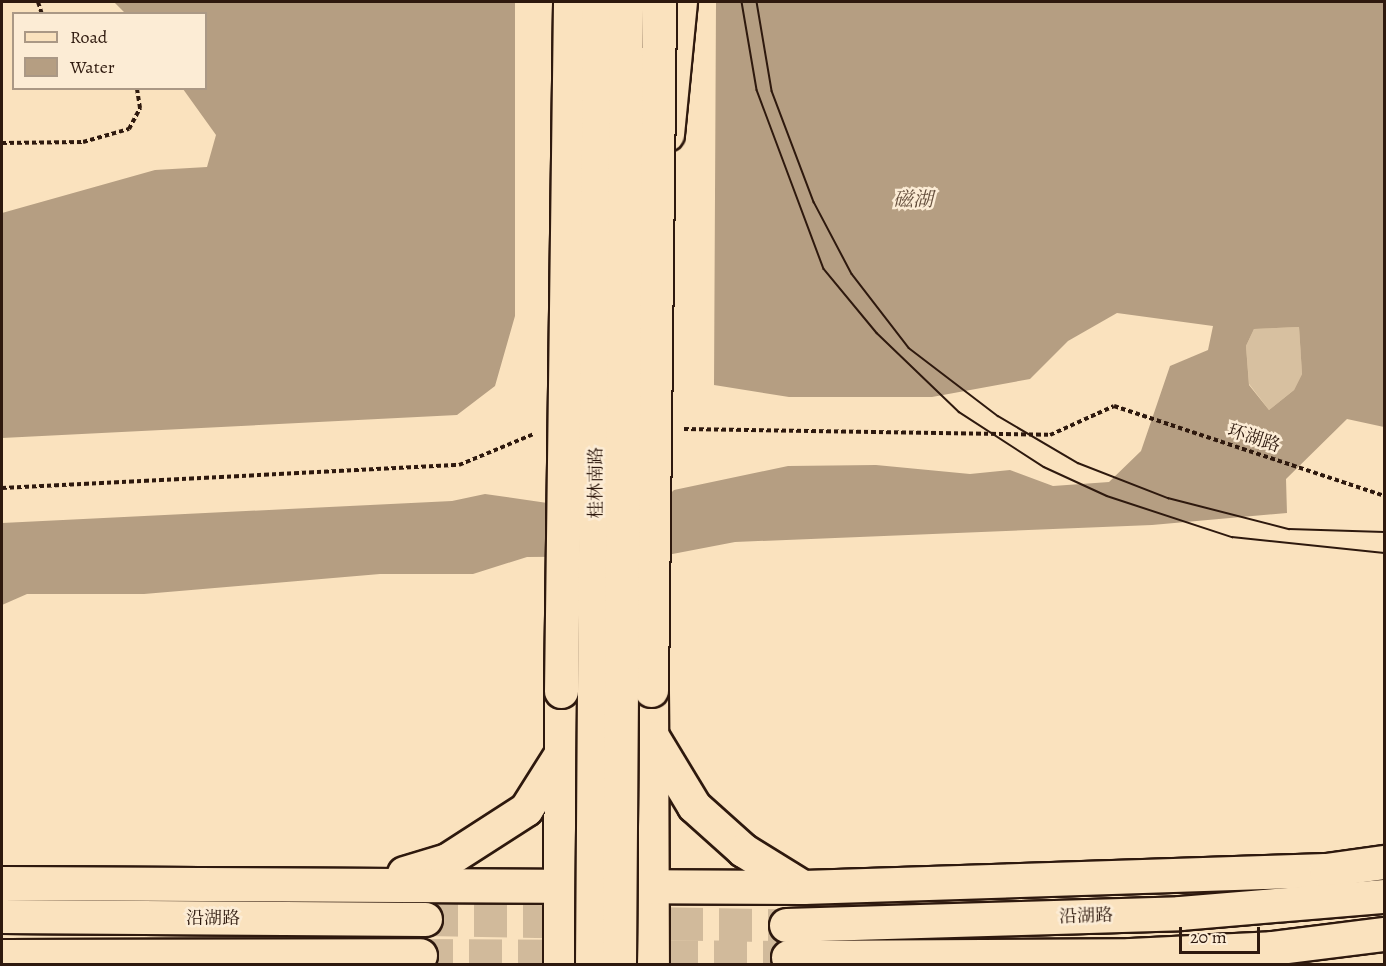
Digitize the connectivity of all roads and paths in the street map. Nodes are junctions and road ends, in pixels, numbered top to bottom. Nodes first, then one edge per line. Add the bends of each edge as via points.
1 (570, 2) edge
2 (599, 2) edge
3 (626, 2) edge
4 (659, 2) edge
5 (680, 2) edge
6 (137, 90) edge
7 (2, 143) edge
8 (656, 204) junction
9 (1114, 406) dead end
10 (1384, 496) edge
11 (653, 738) junction
12 (562, 752) junction
13 (1384, 862) edge
14 (374, 882) junction
15 (2, 883) edge
16 (561, 885) junction
17 (652, 885) junction
18 (803, 887) junction
19 (1384, 896) edge
20 (2, 916) edge
21 (425, 919) tunnel mouth
22 (786, 925) tunnel mouth
23 (1384, 934) edge
24 (420, 955) tunnel mouth
25 (2, 956) edge
26 (788, 957) tunnel mouth
27 (560, 964) edge
28 (592, 964) edge
29 (618, 964) edge
30 (652, 964) edge

1 - 12 main road, bridge
2 - 28 main road, 桂林南路, bridge
3 - 29 main road, 桂林南路, bridge
4 - 8 main road, bridge
5 - 8 main road, bridge via 675,86
6 - 7 path via 140,108 129,129 83,142
8 - 11 main road, bridge
9 - 10 path, 环湖路
11 - 17 main road
11 - 18 main road via 694,806 743,850
12 - 14 main road via 526,809 447,860
12 - 16 main road
13 - 18 main road via 1326,870
14 - 15 main road
14 - 16 main road
16 - 17 main road
16 - 27 main road
17 - 18 main road
17 - 30 main road
19 - 22 main road, 沿湖路 via 1180,912
20 - 21 main road, 沿湖路
23 - 26 main road via 1271,948 1130,955
24 - 25 main road, 沿湖路

